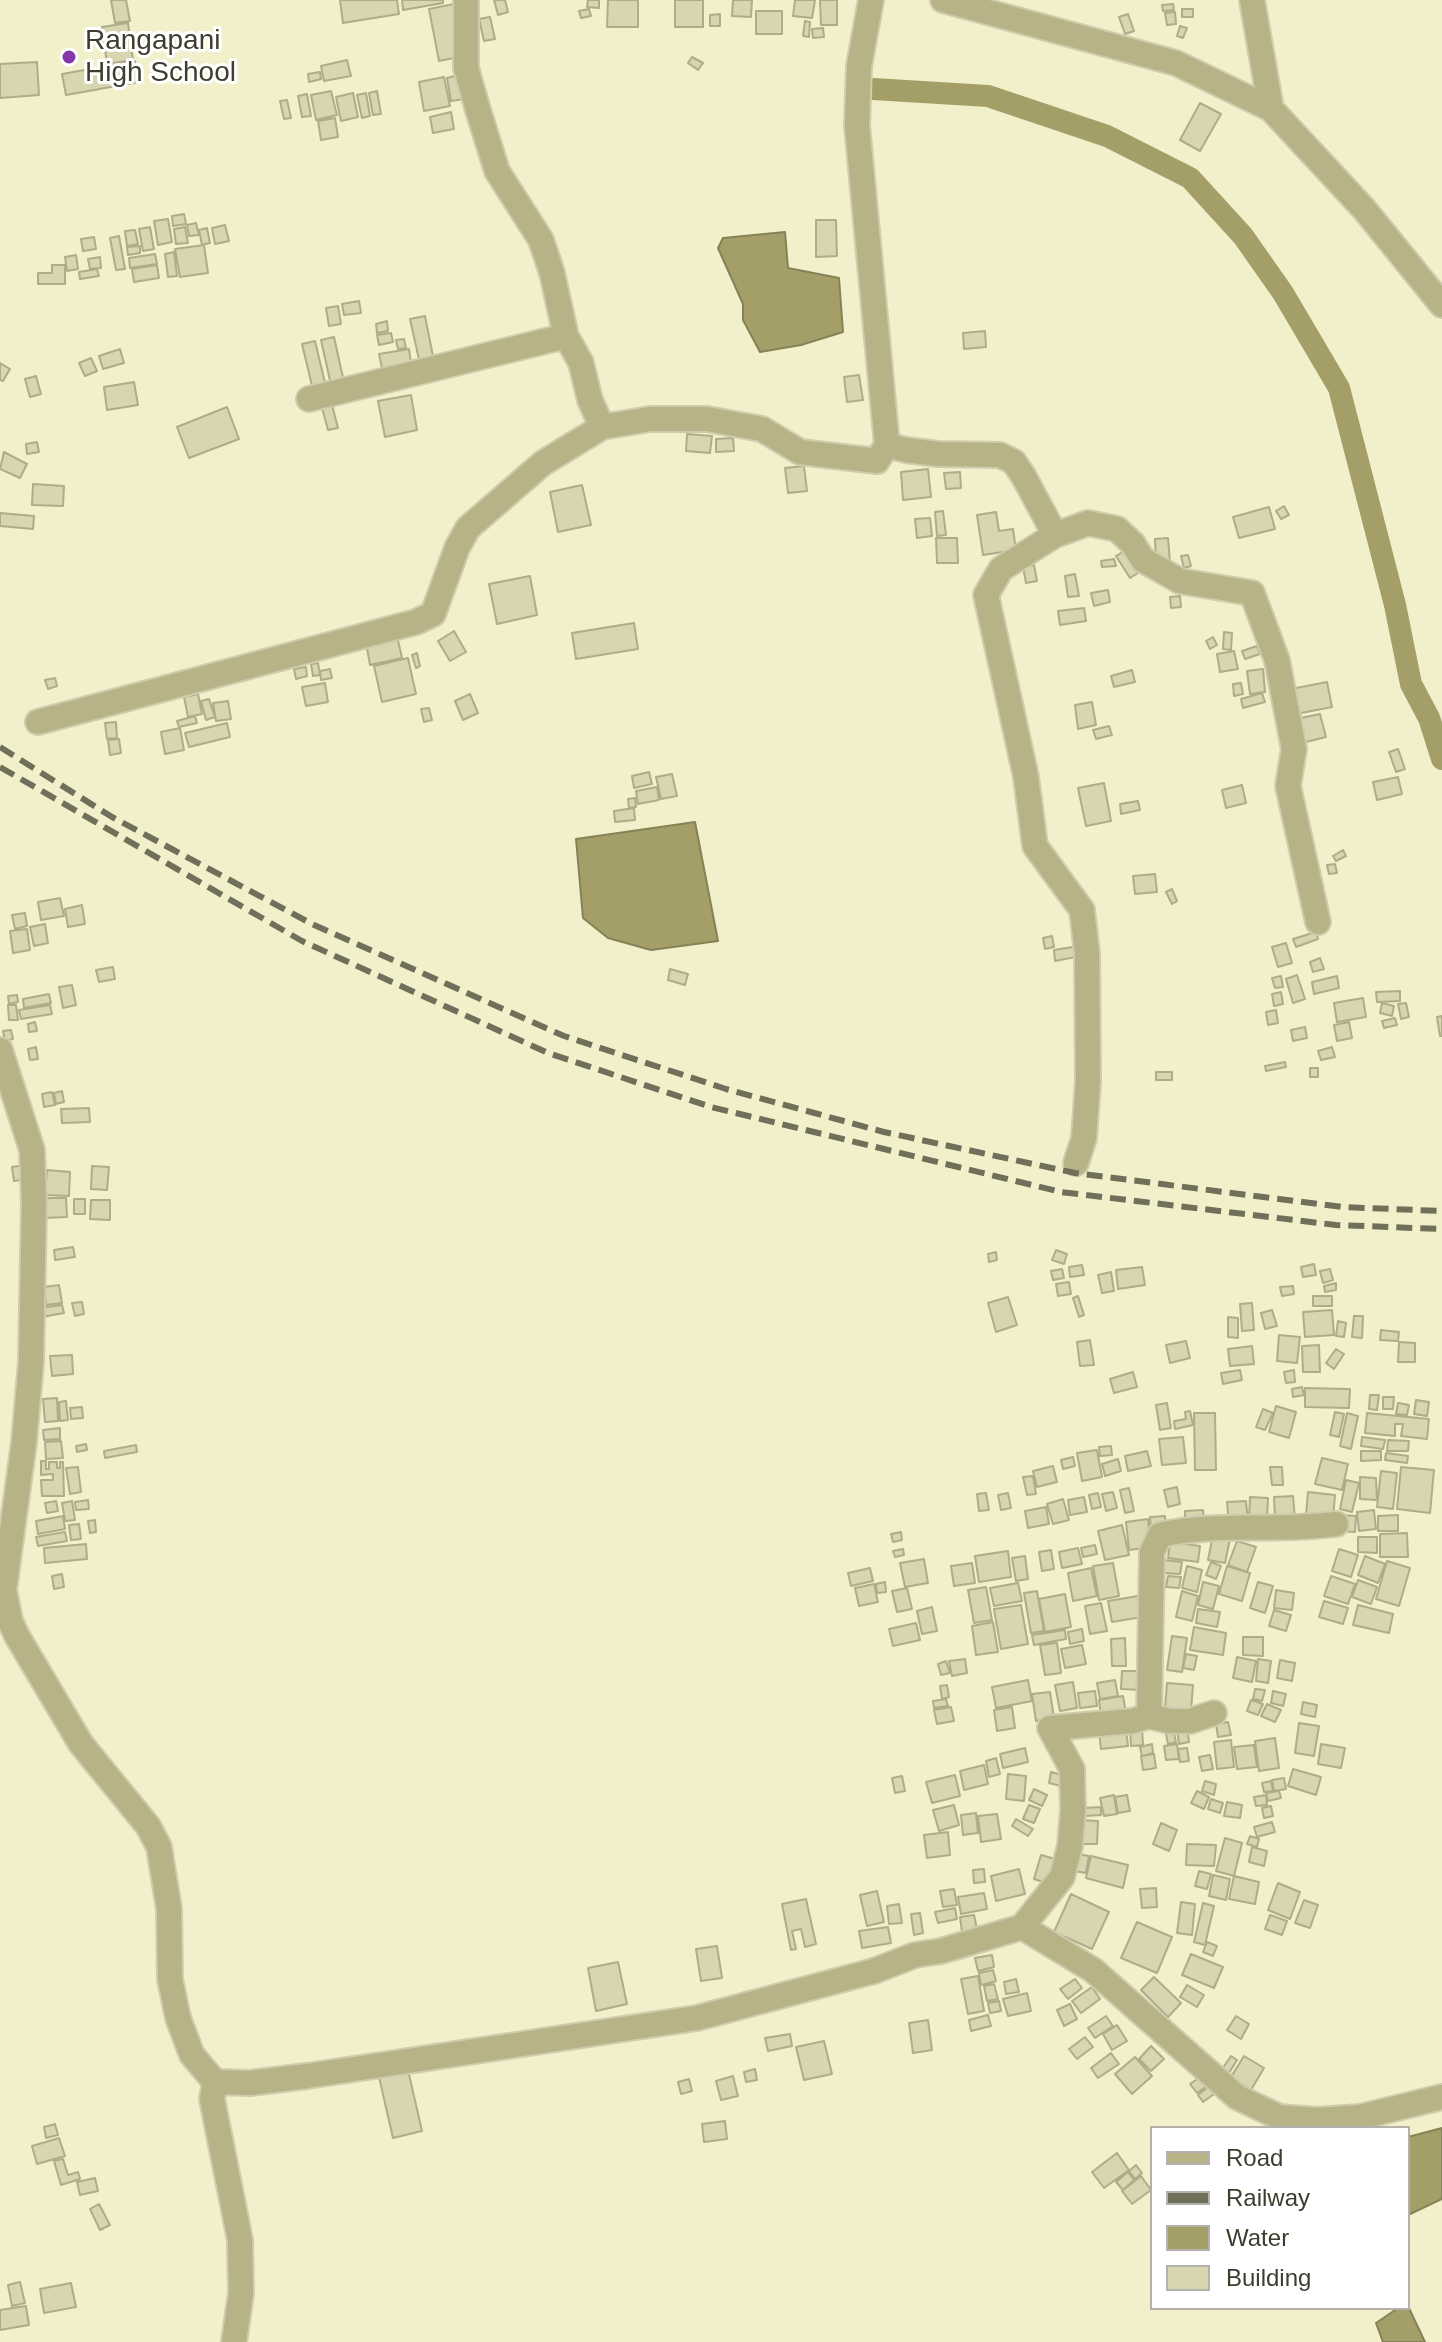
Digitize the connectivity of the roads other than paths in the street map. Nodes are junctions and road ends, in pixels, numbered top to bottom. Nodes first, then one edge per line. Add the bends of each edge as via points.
1 (466, 0) edge
2 (871, 0) edge
3 (943, 0) edge
4 (1252, 0) edge
5 (1271, 109) junction
6 (1442, 305) edge
7 (566, 336) junction
8 (309, 399) dead end
9 (602, 427) junction
10 (887, 445) junction
11 (1055, 535) junction
12 (38, 722) dead end
13 (1318, 922) dead end
14 (0, 1050) edge
15 (1076, 1163) dead end
16 (1336, 1524) dead end
17 (1214, 1713) dead end
18 (1149, 1716) junction
19 (1022, 1927) junction
20 (215, 2082) junction
21 (1442, 2097) edge
22 (234, 2342) edge

1 - 7 street via 466,68 478,110 497,171 541,240
2 - 10 street via 858,77 857,125
3 - 5 street via 1176,63
4 - 5 street
5 - 6 street via 1364,209
7 - 8 street
7 - 9 street via 581,363
9 - 10 street via 650,419 707,419 762,429 800,452 854,460 877,461
9 - 12 street via 543,463 468,528 433,614
10 - 11 street via 938,454 1000,455 1014,462
11 - 13 street via 1088,523 1117,529 1143,560 1180,581 1252,593 1277,660 1294,749 1288,786
11 - 15 street via 1001,569 986,595 1026,777 1035,846 1082,910 1088,1081 1084,1138
14 - 20 street via 32,1150 34,1202 31,1362 4,1590 10,1621 81,1744 159,1847 178,2018 192,2055
16 - 18 street via 1160,1535 1152,1552
17 - 18 street via 1190,1721
18 - 19 street via 1050,1728 1072,1769 1070,1846 1062,1877
19 - 20 street via 697,2018 307,2076
19 - 21 street via 1093,1970 1237,2097 1279,2117 1360,2117
20 - 22 street via 212,2099 240,2240 241,2293

